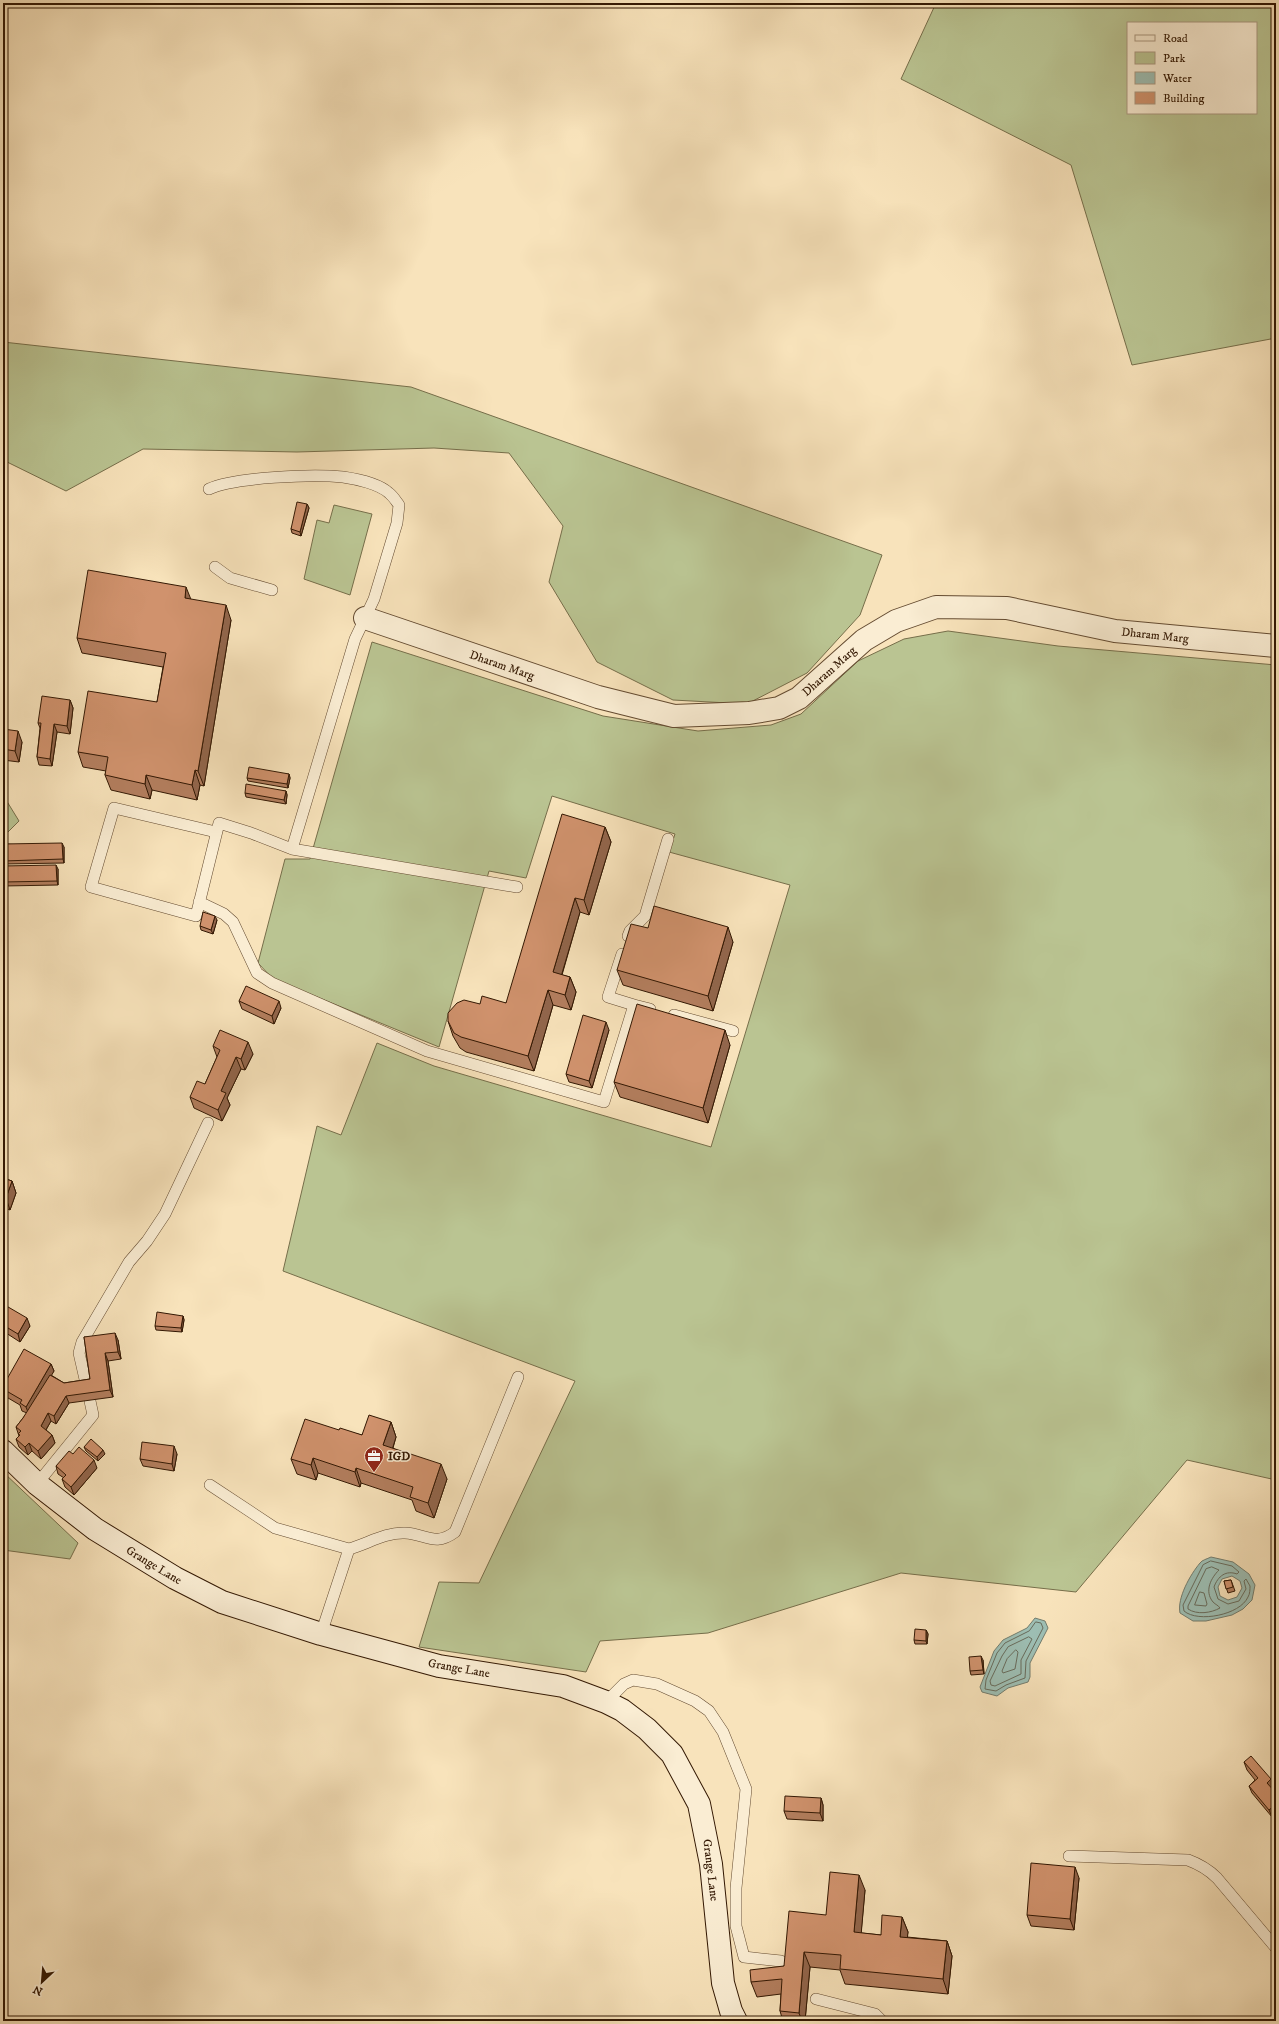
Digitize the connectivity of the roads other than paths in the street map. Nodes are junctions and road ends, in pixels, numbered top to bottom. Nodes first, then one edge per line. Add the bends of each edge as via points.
1 (209, 489) dead end
2 (216, 567) dead end
3 (272, 590) dead end
4 (365, 618) junction
5 (1276, 646) edge
6 (216, 832) junction
7 (668, 839) dead end
8 (292, 849) junction
9 (517, 887) dead end
10 (199, 902) junction
11 (634, 1005) junction
12 (733, 1031) dead end
13 (208, 1123) dead end
14 (518, 1377) dead end
15 (87, 1388) edge
16 (90, 1401) edge
17 (3, 1451) edge
18 (37, 1484) junction
19 (210, 1485) dead end
20 (349, 1549) junction
21 (321, 1634) junction
22 (606, 1702) junction
23 (1069, 1856) dead end
24 (1276, 1948) edge
25 (781, 1961) dead end
26 (816, 1999) dead end
27 (736, 2021) edge
28 (882, 2021) edge

1 - 4 lane via 218,485 270,478 327,476 345,478 389,493 399,505 399,514 374,599
2 - 3 lane via 230,578
4 - 5 street, Dharam Marg via 598,697 674,716 749,713 779,708 799,698 864,640 896,621 936,607 1007,608 1115,631
4 - 8 lane via 355,639
6 - 8 lane via 219,824 252,833
6 - 10 lane
6 - 10 lane via 114,808 91,887 196,916
7 - 11 lane via 645,916 630,931 608,997
8 - 9 lane
10 - 11 lane via 224,914 233,922 257,973 272,983 427,1051 604,1102
11 - 12 lane
13 - 15 lane via 165,1214 129,1262 82,1342 79,1352
14 - 20 lane via 455,1532 446,1538 436,1540 406,1533 391,1534
16 - 18 lane via 93,1415
17 - 18 street, Grange Lane
18 - 21 street, Grange Lane via 95,1529 175,1578 222,1602
19 - 20 lane via 275,1528
20 - 21 lane
21 - 22 street, Grange Lane via 439,1666 563,1686
22 - 25 lane via 624,1684 633,1680 657,1684 700,1704 709,1711 723,1732 746,1789 736,1888 736,1926 744,1957
22 - 27 street, Grange Lane via 622,1710 647,1729 672,1754 699,1804 712,1864 723,1983
23 - 24 lane via 1188,1860 1197,1863 1208,1869
26 - 28 lane via 874,2014

